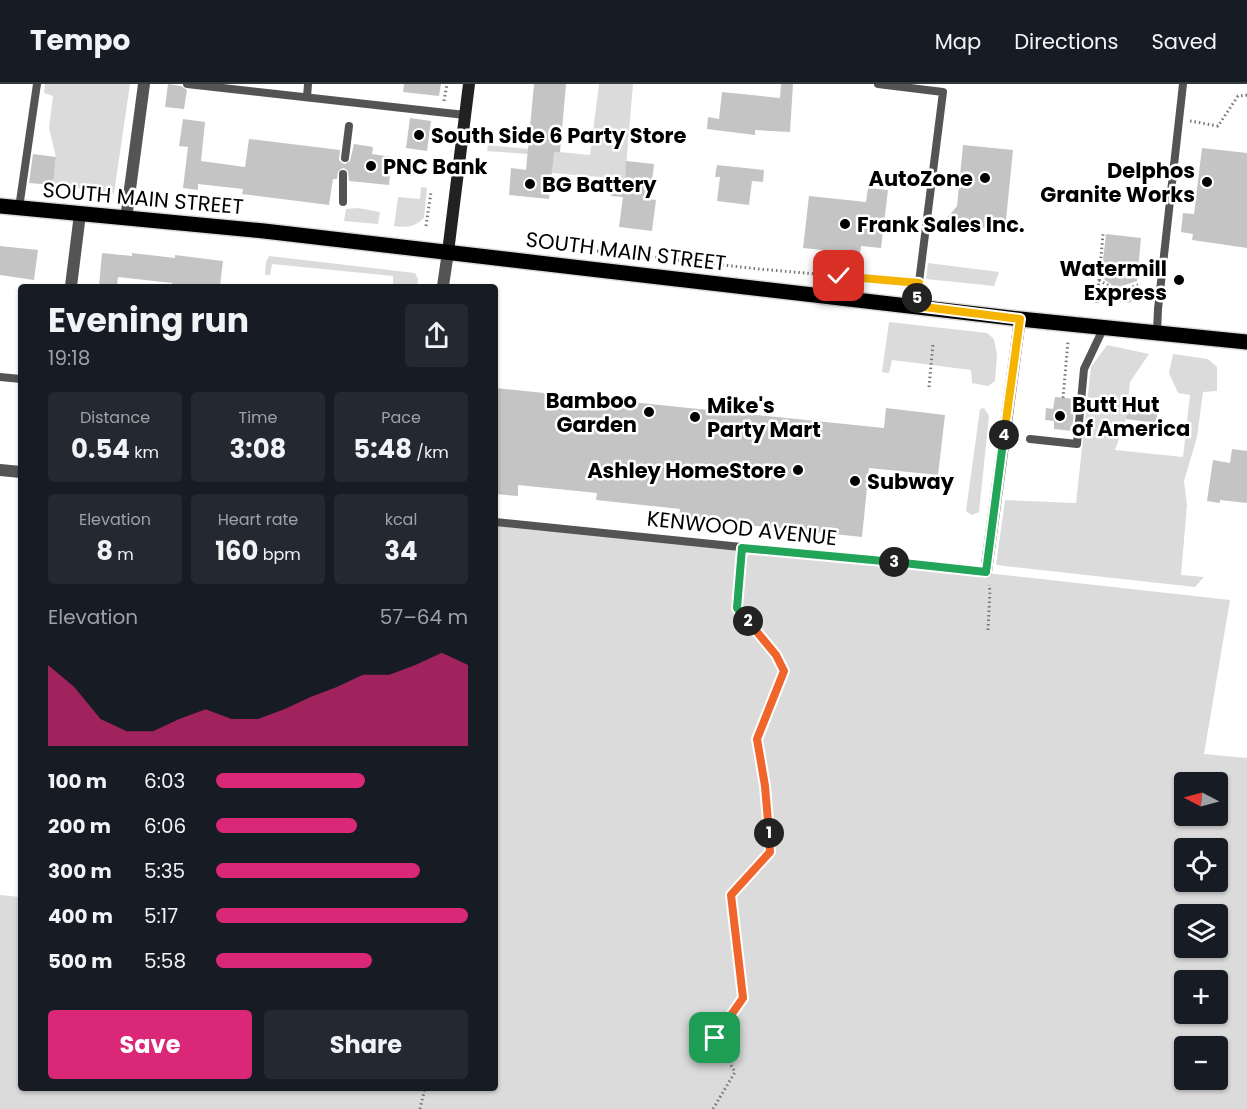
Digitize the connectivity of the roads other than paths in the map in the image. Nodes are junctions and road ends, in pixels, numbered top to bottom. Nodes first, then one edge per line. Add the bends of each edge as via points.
1 (37, 84) edge
2 (144, 84) edge
3 (187, 84) edge
4 (308, 84) edge
5 (469, 84) edge
6 (878, 84) edge
7 (1183, 84) edge
8 (307, 97) junction
9 (465, 115) junction
10 (349, 126) dead end
11 (345, 158) dead end
12 (343, 174) dead end
13 (343, 202) dead end
14 (0, 206) edge
15 (19, 208) junction
16 (80, 214) junction
17 (126, 219) junction
18 (448, 252) junction
19 (71, 284) edge
20 (443, 284) edge
21 (916, 306) junction
22 (1020, 319) junction
23 (1104, 327) junction
24 (1157, 332) junction
25 (1247, 342) edge
26 (0, 376) edge
27 (18, 379) edge
28 (1030, 439) dead end
29 (0, 470) edge
30 (18, 472) edge
31 (498, 522) edge
32 (986, 572) joint

1 - 15 lane
2 - 17 street
3 - 8 lane
4 - 8 lane
5 - 9 main road
6 - 21 lane via 943,92
7 - 24 lane
8 - 9 lane
9 - 18 main road
10 - 11 lane
12 - 13 lane
14 - 15 main road, SOUTH MAIN STREET
15 - 16 main road, SOUTH MAIN STREET
16 - 17 main road, SOUTH MAIN STREET
16 - 19 street
17 - 18 main road, SOUTH MAIN STREET
18 - 20 street
18 - 21 main road, SOUTH MAIN STREET
21 - 22 main road, SOUTH MAIN STREET
22 - 23 main road, SOUTH MAIN STREET
22 - 32 street
23 - 24 main road, SOUTH MAIN STREET
23 - 28 lane via 1084,369 1077,444
24 - 25 main road, SOUTH MAIN STREET
26 - 27 lane
29 - 30 street
31 - 32 lane, KENWOOD AVENUE

